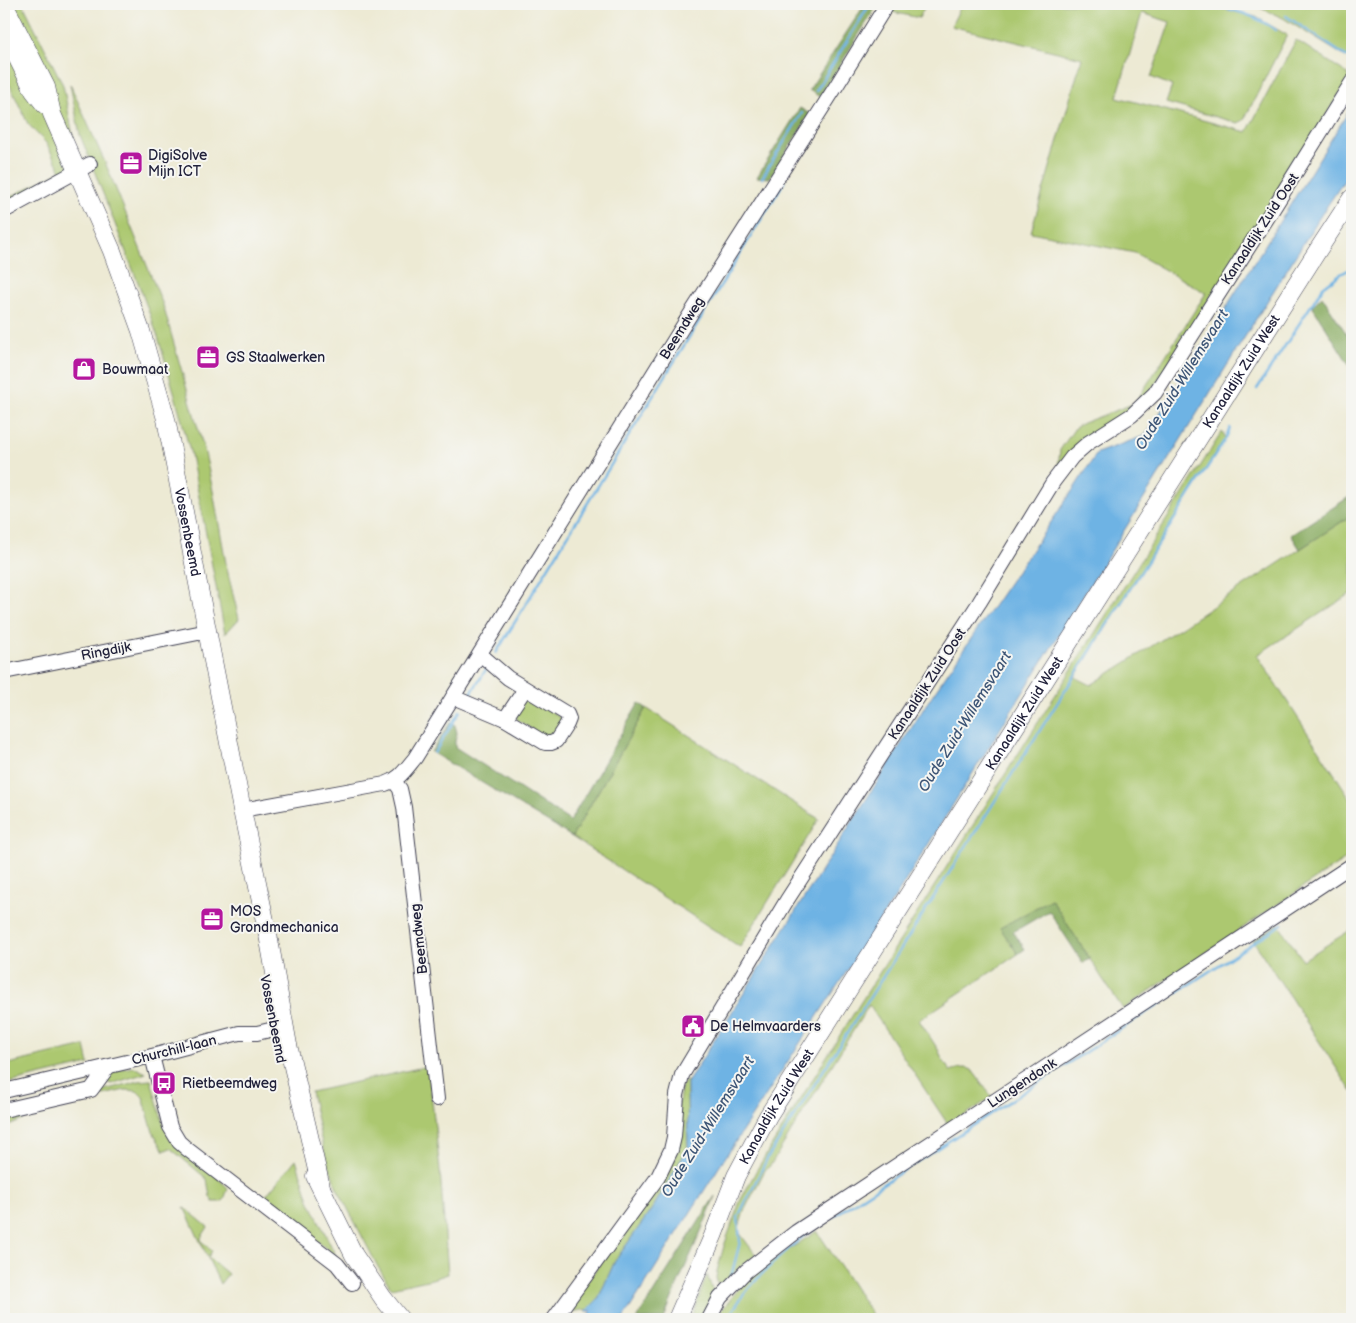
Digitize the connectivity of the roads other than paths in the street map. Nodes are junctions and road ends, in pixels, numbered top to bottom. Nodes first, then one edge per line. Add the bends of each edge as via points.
1 (4, 4) edge
2 (887, 4) edge
3 (4, 31) edge
4 (1352, 82) edge
5 (52, 114) junction
6 (84, 168) junction
7 (1352, 198) edge
8 (4, 211) edge
9 (208, 631) junction
10 (480, 654) junction
11 (4, 672) edge
12 (526, 689) junction
13 (453, 696) junction
14 (505, 719) junction
15 (394, 781) junction
16 (242, 810) junction
17 (1352, 865) edge
18 (277, 1024) junction
19 (152, 1056) junction
20 (108, 1067) junction
21 (4, 1091) edge
22 (437, 1099) dead end
23 (4, 1110) edge
24 (713, 1236) junction
25 (352, 1283) dead end
26 (400, 1319) edge
27 (554, 1319) edge
28 (677, 1319) edge
29 (688, 1319) edge
30 (708, 1319) edge

1 - 5 main road, Vossenbeemd via 46,87
2 - 10 street, Beemdweg
3 - 5 main road, Vossenbeemd via 34,91
4 - 27 street, Kanaaldijk Zuid Oost via 1155,393 1132,415 1088,443 1072,457 1053,482 979,603 787,900 682,1075 671,1150 658,1176
5 - 6 main road, Vossenbeemd
6 - 8 street
6 - 9 main road, Vossenbeemd via 140,331 166,419
7 - 24 main road, Kanaaldijk Zuid West via 768,1116 736,1176
9 - 11 street, Ringdijk
9 - 16 main road, Vossenbeemd
10 - 12 street
10 - 13 street, Beemdweg
12 - 14 street
12 - 14 street via 567,714 567,724 556,741 545,743
13 - 14 street
13 - 15 street, Beemdweg via 415,758
15 - 16 street
15 - 22 street, Beemdweg via 400,789 404,807
16 - 18 main road, Vossenbeemd via 269,940
17 - 30 street, Lungendonk via 796,1232 746,1271 720,1298
18 - 19 street, Churchill-laan via 255,1024 239,1033
18 - 26 main road, Vossenbeemd via 294,1120 311,1168 354,1255
19 - 20 street, Churchill-laan
19 - 25 street via 170,1127 179,1142 337,1264
20 - 21 street, Churchill-laan
20 - 23 street via 91,1090
24 - 28 main road, Kanaaldijk Zuid West
24 - 29 main road, Kanaaldijk Zuid West

